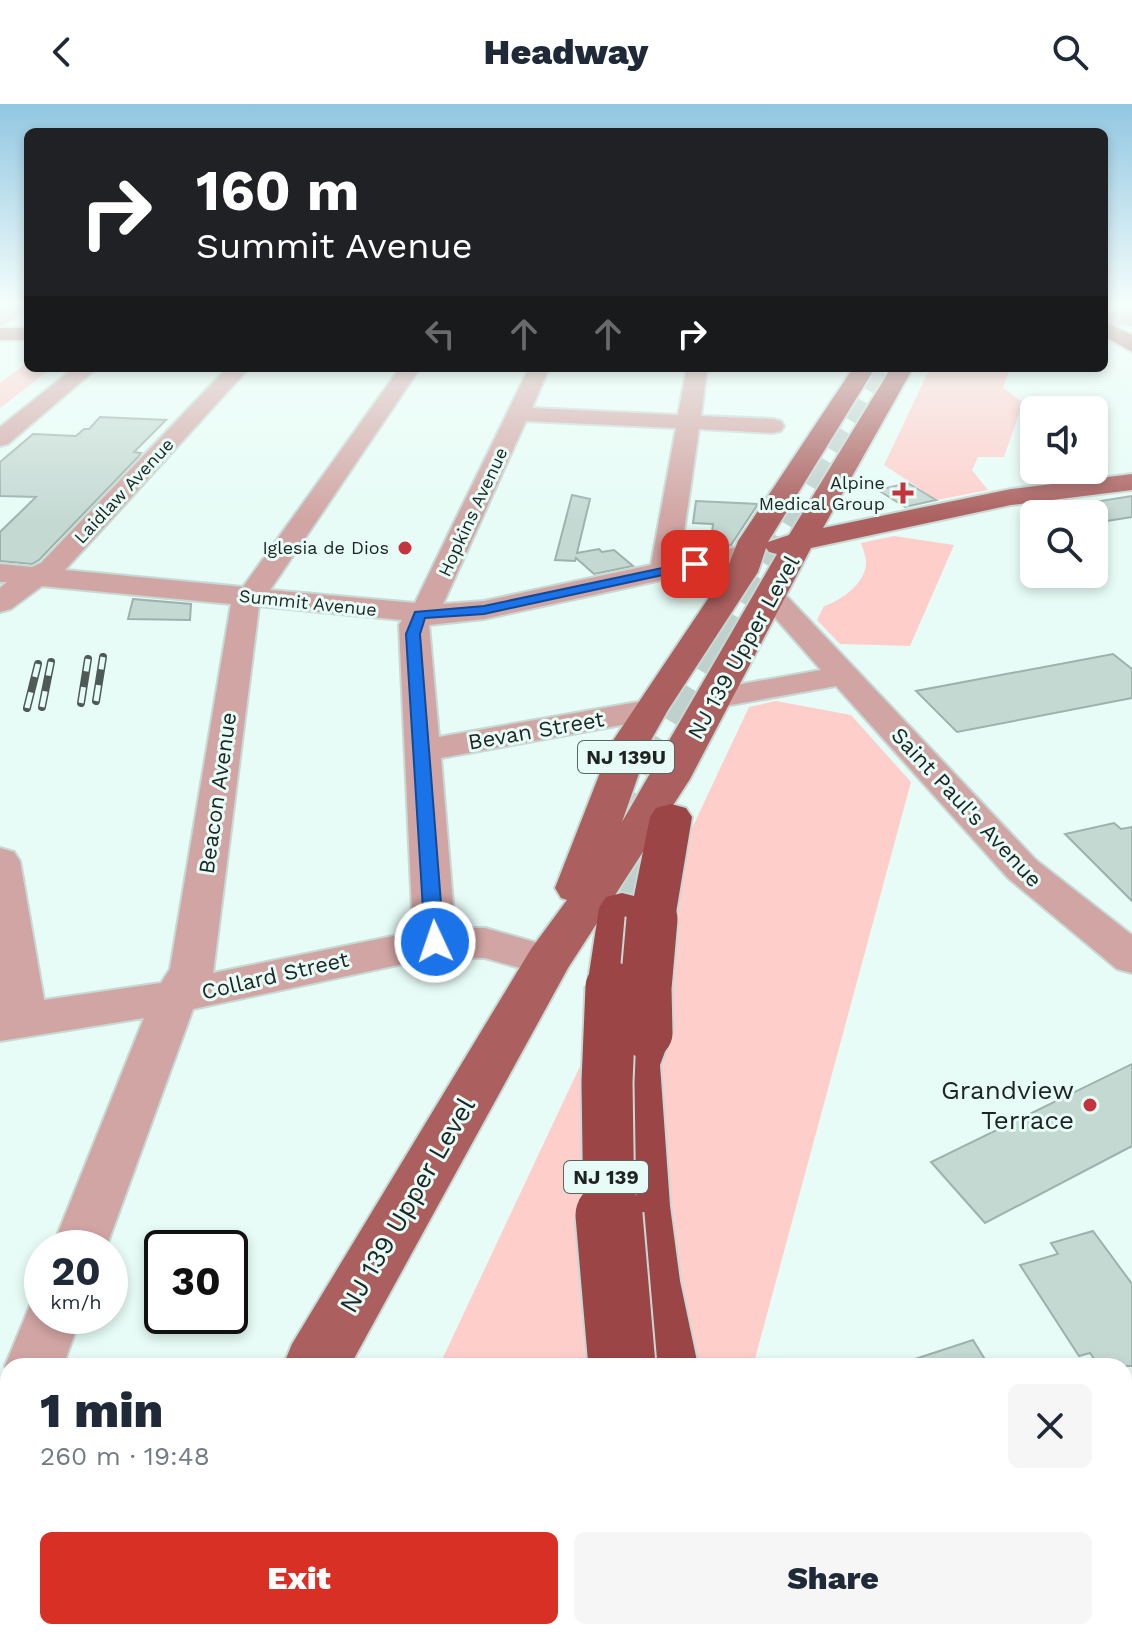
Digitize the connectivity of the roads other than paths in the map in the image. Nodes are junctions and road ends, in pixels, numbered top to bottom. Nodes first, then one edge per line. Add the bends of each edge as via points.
1 (76, 377) edge
2 (231, 377) edge
3 (404, 377) edge
4 (535, 377) edge
5 (695, 377) edge
6 (859, 377) edge
7 (897, 377) edge
8 (519, 414) junction
9 (687, 421) junction
10 (773, 426) dead end
11 (0, 439) edge
12 (1132, 482) edge
13 (804, 540) junction
14 (747, 553) junction
15 (664, 571) junction
16 (0, 573) edge
17 (38, 577) junction
18 (771, 596) junction
19 (251, 598) junction
20 (0, 603) edge
21 (420, 615) junction
22 (846, 675) junction
23 (714, 698) junction
24 (649, 710) junction
25 (422, 751) junction
26 (671, 817) dead end
27 (0, 861) edge
28 (637, 914) junction
29 (435, 942) junction
30 (1132, 958) edge
31 (548, 961) junction
32 (175, 997) junction
33 (12, 1023) edge
34 (86, 1230) edge
35 (46, 1334) edge
36 (37, 1358) edge
37 (320, 1358) edge
38 (621, 1358) edge
39 (679, 1358) edge

1 - 11 street
2 - 17 street, Laidlaw Avenue
3 - 19 street, Beacon Avenue
4 - 8 street, Hopkins Avenue
5 - 9 street
6 - 14 main road, NJ 139 Upper Level / NJ 139U
7 - 13 main road, NJ 139 Upper Level / NJ 139U
8 - 9 street
8 - 21 street, Hopkins Avenue via 433,598
9 - 10 street
9 - 15 street
12 - 13 main road, Summit Avenue via 1011,497
13 - 14 main road, Summit Avenue
13 - 18 main road, NJ 139 Upper Level / NJ 139U
14 - 15 street, Summit Avenue
14 - 24 main road, NJ 139 Upper Level / NJ 139U via 742,572
15 - 21 street, Summit Avenue via 484,610
16 - 17 street, Summit Avenue
17 - 19 street, Summit Avenue
17 - 20 street, Laidlaw Avenue
18 - 22 street, Saint Paul's Avenue
18 - 23 main road, NJ 139 Upper Level / NJ 139U
19 - 21 street, Summit Avenue
19 - 32 street, Beacon Avenue via 243,608 192,971
21 - 25 street, Hopkins Avenue via 413,634
22 - 23 street
22 - 30 street, Saint Paul's Avenue via 1022,869
23 - 31 main road, NJ 139 Upper Level / NJ 139U via 643,823
24 - 25 street, Bevan Street
24 - 31 main road, NJ 139 Upper Level / NJ 139U via 631,742
25 - 29 street, Hopkins Avenue
26 - 28 highway, NJ 139
27 - 33 street
28 - 38 highway, NJ 139, bridge via 611,987 605,1117
28 - 39 highway, NJ 139, bridge via 647,1033 634,1065 641,1206 649,1281
29 - 31 street, Collard Street via 485,943
29 - 32 street, Collard Street
31 - 37 main road, NJ 139 Upper Level / NJ 139U
32 - 33 street, Collard Street
32 - 34 street, Beacon Avenue
35 - 36 street

